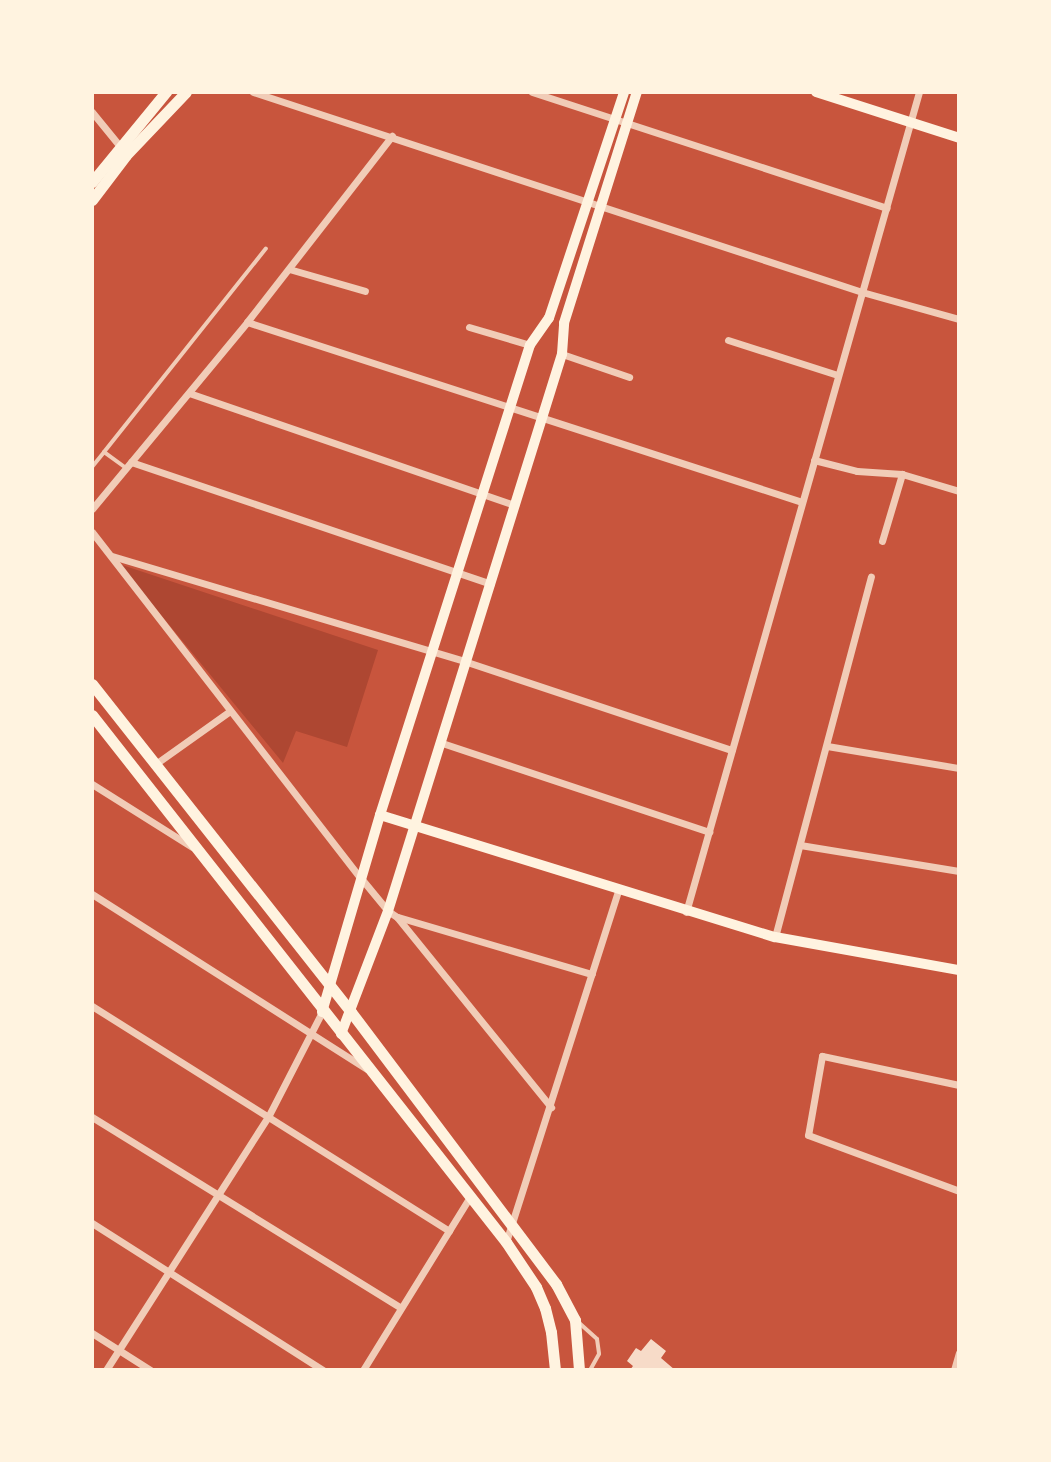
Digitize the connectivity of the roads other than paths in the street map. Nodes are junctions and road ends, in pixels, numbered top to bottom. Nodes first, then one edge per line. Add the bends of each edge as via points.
1 (166, 92) edge
2 (186, 92) edge
3 (253, 92) edge
4 (532, 92) edge
5 (624, 92) edge
6 (637, 92) edge
7 (816, 92) edge
8 (919, 92) edge
9 (92, 112) edge
10 (614, 120) junction
11 (910, 122) junction
12 (627, 124) junction
13 (392, 136) junction
14 (959, 138) edge
15 (123, 151) junction
16 (92, 182) edge
17 (588, 199) junction
18 (92, 200) edge
19 (602, 204) junction
20 (886, 208) junction
21 (266, 248) dead end
22 (289, 269) junction
23 (365, 291) dead end
24 (862, 292) junction
25 (959, 319) edge
26 (247, 322) junction
27 (469, 327) dead end
28 (728, 340) dead end
29 (530, 345) junction
30 (562, 354) junction
31 (838, 375) junction
32 (629, 377) dead end
33 (189, 393) junction
34 (511, 409) junction
35 (542, 418) junction
36 (104, 452) junction
37 (814, 460) junction
38 (128, 465) junction
39 (92, 467) edge
40 (902, 474) junction
41 (959, 491) edge
42 (484, 495) junction
43 (802, 502) junction
44 (515, 505) junction
45 (92, 509) edge
46 (92, 532) edge
47 (882, 541) dead end
48 (110, 555) junction
49 (458, 574) junction
50 (871, 577) dead end
51 (491, 584) junction
52 (431, 652) junction
53 (467, 662) junction
54 (92, 684) edge
55 (230, 711) junction
56 (92, 715) edge
57 (439, 742) junction
58 (827, 746) junction
59 (732, 750) junction
60 (153, 765) junction
61 (959, 768) edge
62 (92, 784) edge
63 (380, 815) junction
64 (414, 827) junction
65 (709, 832) junction
66 (800, 845) junction
67 (202, 854) junction
68 (959, 871) edge
69 (360, 877) junction
70 (618, 890) junction
71 (92, 894) edge
72 (686, 912) junction
73 (393, 914) junction
74 (775, 937) junction
75 (959, 970) edge
76 (592, 974) junction
77 (331, 987) junction
78 (92, 1006) edge
79 (322, 1012) junction
80 (351, 1012) junction
81 (311, 1034) junction
82 (341, 1034) junction
83 (374, 1073) junction
84 (959, 1085) edge
85 (551, 1107) junction
86 (92, 1117) edge
87 (268, 1117) junction
88 (959, 1191) edge
89 (217, 1196) junction
90 (470, 1197) junction
91 (92, 1223) edge
92 (513, 1224) junction
93 (449, 1231) junction
94 (506, 1242) junction
95 (168, 1271) junction
96 (400, 1307) junction
97 (575, 1320) junction
98 (92, 1333) edge
99 (119, 1350) junction
100 (959, 1353) edge
101 (106, 1370) edge
102 (150, 1370) edge
103 (323, 1370) edge
104 (363, 1370) edge
105 (555, 1370) edge
106 (579, 1370) edge
107 (590, 1370) edge
108 (954, 1370) edge

1 - 15 main road
2 - 15 main road
3 - 13 street
4 - 10 street
5 - 10 main road
6 - 12 main road
7 - 11 main road
8 - 11 street
9 - 15 street
10 - 12 street
10 - 17 main road
11 - 14 main road
11 - 20 street
12 - 19 main road
12 - 20 street
13 - 17 street
13 - 22 street
15 - 16 main road
15 - 18 main road
17 - 19 street
17 - 29 main road via 549,318
19 - 24 street
19 - 30 main road via 564,323
20 - 24 street
21 - 36 lane
22 - 23 street
22 - 26 street
24 - 25 street
24 - 31 street
26 - 33 street
26 - 34 street
27 - 29 street
28 - 31 street
29 - 34 main road
30 - 32 street
30 - 35 main road
31 - 37 street
33 - 38 street
33 - 42 street
34 - 35 street
34 - 42 main road
35 - 43 street
35 - 44 main road
36 - 38 lane
36 - 39 lane
37 - 40 street via 857,471
37 - 43 street
38 - 45 street
38 - 49 street
40 - 41 street
40 - 47 street
42 - 44 street
42 - 49 main road
43 - 59 street
44 - 51 main road
46 - 48 street
48 - 52 street
48 - 55 street
49 - 51 street
49 - 52 main road
50 - 58 street
51 - 53 main road
52 - 53 street
52 - 63 main road
53 - 57 main road
53 - 59 street
54 - 60 main road
55 - 60 street
55 - 69 street
56 - 67 main road
57 - 64 main road
57 - 65 street
58 - 61 street
58 - 66 street
59 - 65 street
60 - 77 main road
62 - 67 street
63 - 64 main road
63 - 69 main road
64 - 70 main road
64 - 73 main road
65 - 72 street
66 - 68 street
66 - 74 street
67 - 79 main road
69 - 73 street
69 - 77 main road
70 - 72 main road
70 - 76 street
71 - 81 street
72 - 74 main road
73 - 76 street
73 - 80 main road
73 - 85 street
74 - 75 main road
76 - 85 street
77 - 79 main road
77 - 80 main road
78 - 87 street
79 - 81 street
79 - 82 main road
80 - 82 main road
80 - 92 main road
81 - 83 street
81 - 87 street
82 - 83 main road
83 - 90 main road
84 - 88 street via 822,1056 808,1135
85 - 92 street
86 - 89 street
87 - 89 street
87 - 93 street
89 - 95 street
89 - 96 street
90 - 93 street
90 - 94 main road
91 - 95 street
92 - 94 street
92 - 97 main road
93 - 96 street
94 - 105 main road via 545,1308
95 - 99 street
95 - 103 street
96 - 104 street
97 - 106 main road
97 - 107 lane via 597,1339 599,1354
98 - 99 street
99 - 101 street
99 - 102 street
100 - 108 street

